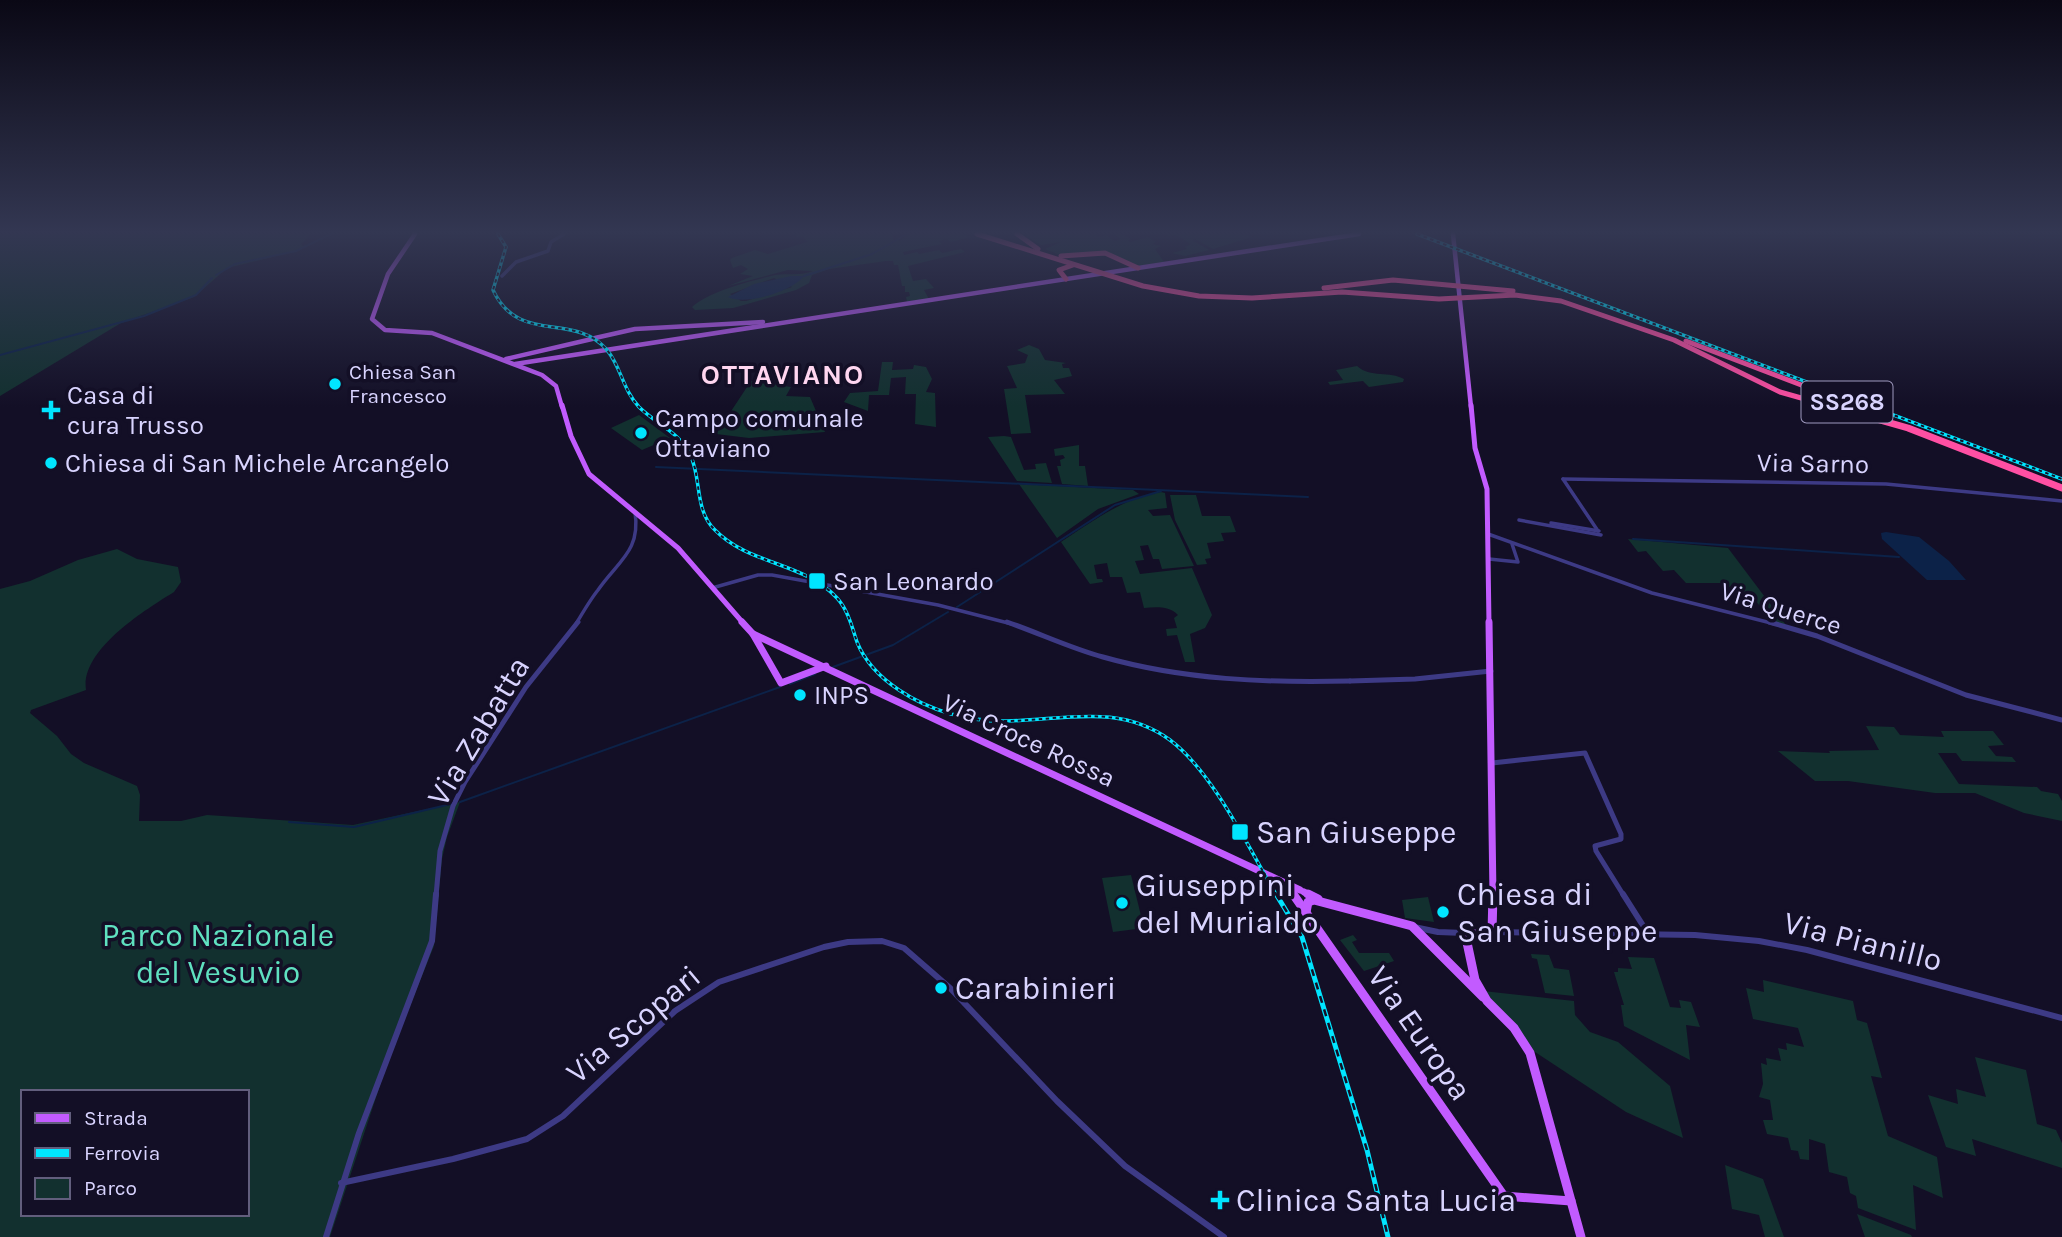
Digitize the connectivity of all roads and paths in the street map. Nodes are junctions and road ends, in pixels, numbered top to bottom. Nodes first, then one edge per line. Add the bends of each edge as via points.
1 (379, 292) edge
2 (982, 292) edge
3 (1177, 292) edge
4 (1178, 292) edge
5 (1299, 292) edge
6 (1459, 292) edge
7 (1509, 292) edge
8 (775, 324) junction
9 (1637, 325) junction
10 (505, 359) junction
11 (515, 364) junction
12 (2062, 487) edge
13 (2062, 500) edge
14 (635, 512) junction
15 (1600, 533) junction
16 (1488, 534) junction
17 (1512, 543) junction
18 (1489, 559) junction
19 (712, 588) junction
20 (754, 634) junction
21 (829, 667) junction
22 (1491, 671) junction
23 (2062, 720) edge
24 (1492, 763) junction
25 (1300, 893) junction
26 (1329, 905) junction
27 (1306, 912) junction
28 (1412, 926) junction
29 (1492, 932) junction
30 (1465, 933) junction
31 (1649, 935) junction
32 (1487, 1001) junction
33 (2062, 1018) edge
34 (341, 1183) junction
35 (1571, 1201) junction
36 (326, 1237) edge
37 (1224, 1237) edge
38 (1581, 1237) edge

1 - 10 main road via 372,319 385,330 432,333
2 - 8 main road
3 - 9 highway, SS268 via 1244,298 1323,292 1426,299 1503,295 1553,299
4 - 5 highway, SS268 via 1244,297
6 - 16 main road via 1475,449 1487,489
7 - 9 highway, SS268 via 1552,297
8 - 10 main road via 614,332
8 - 11 main road
9 - 12 highway, SS268 via 1756,366
9 - 12 highway, SS268 via 1767,387 1897,424
10 - 11 main road
11 - 14 main road via 556,386 589,474
13 - 15 street, Via Sarno via 1886,484 1563,479
14 - 19 main road via 678,548
14 - 34 street, Via Zabatta via 638,536 632,548 526,687 453,806 440,851 432,941
15 - 15 street via 1519,520
16 - 17 street, Via Querce
16 - 18 main road
17 - 18 street via 1518,562
17 - 23 street, Via Querce via 1652,593 1817,636 1966,695
18 - 22 main road
19 - 20 main road
19 - 22 street via 772,575 986,616 1145,668 1270,682 1415,679
20 - 21 main road, Via Croce Rossa
20 - 21 main road via 781,683
21 - 25 main road, Via Croce Rossa
22 - 24 main road
24 - 29 main road
24 - 31 street via 1585,753 1621,834 1621,839 1595,846 1596,851
25 - 26 main road
25 - 27 main road, Via Europa
26 - 27 main road via 1311,900
26 - 28 main road
27 - 35 main road, Via Europa via 1504,1196
28 - 30 street
28 - 32 main road
29 - 30 main road
29 - 31 street, Via Pianillo
30 - 32 main road via 1475,980
31 - 33 street, Via Pianillo via 1732,937 1789,945
32 - 35 main road via 1514,1028 1530,1053
34 - 36 street, Via Zabatta
34 - 37 street, Via Scopari via 527,1139 563,1116 692,998 742,972 824,947 873,940 904,948 950,988 1125,1166
35 - 38 main road

